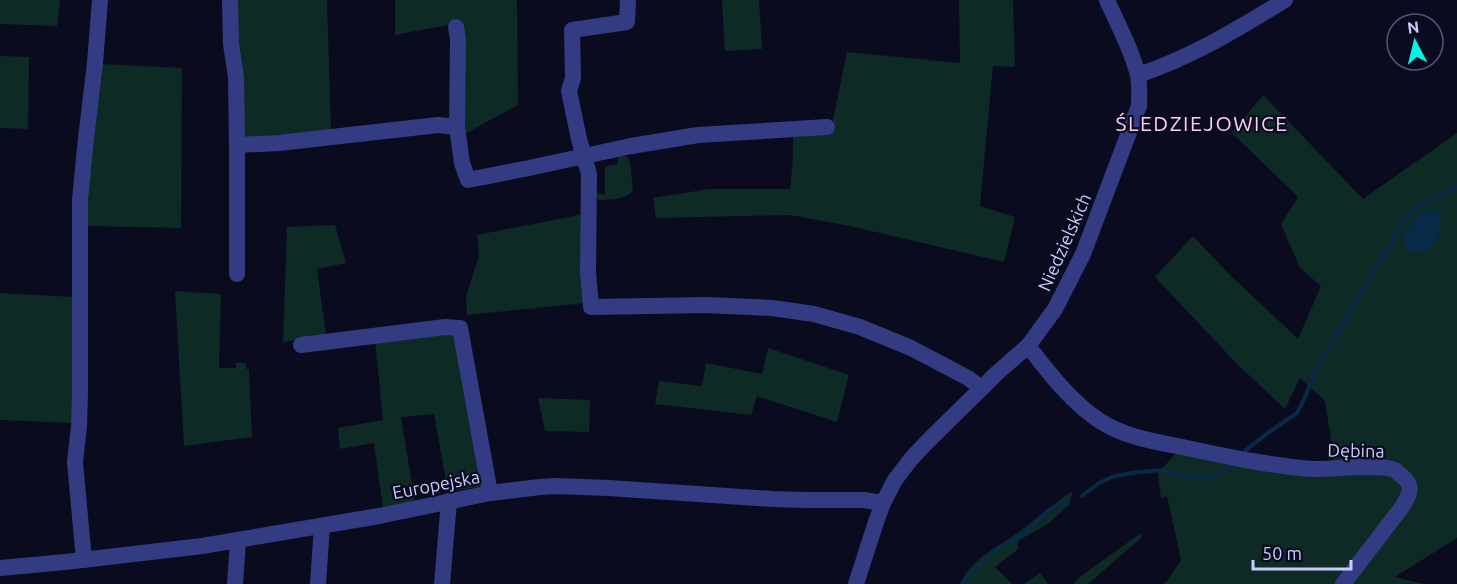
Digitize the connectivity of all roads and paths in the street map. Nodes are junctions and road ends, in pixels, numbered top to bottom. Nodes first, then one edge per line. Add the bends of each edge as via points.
1 (100, 0) edge
2 (230, 0) edge
3 (628, 0) edge
4 (1107, 0) edge
5 (1285, 0) edge
6 (456, 27) dead end
7 (1138, 75) junction
8 (458, 127) junction
9 (827, 127) dead end
10 (237, 145) junction
11 (584, 156) junction
12 (237, 274) dead end
13 (301, 345) dead end
14 (1028, 346) junction
15 (981, 388) junction
16 (490, 493) junction
17 (449, 501) junction
18 (883, 504) junction
19 (322, 526) junction
20 (238, 540) junction
21 (84, 560) junction
22 (0, 568) edge
23 (235, 584) edge
24 (318, 584) edge
25 (442, 584) edge
26 (856, 584) edge
27 (1344, 584) edge

1 - 21 street via 80,200 80,393 75,462
2 - 10 street
3 - 11 street via 627,22 572,30 573,78 569,91
4 - 7 street, Niedzielskich
5 - 7 street via 1180,60
6 - 8 street
7 - 14 street, Niedzielskich via 1139,106 1083,254 1055,309
8 - 10 street via 438,125
8 - 11 street via 468,180
9 - 11 street via 698,135
10 - 12 street
11 - 15 street via 589,174 591,307 706,305 772,308 814,315 860,327 911,348
13 - 16 street via 460,328
14 - 15 street, Niedzielskich
14 - 27 street, Dębina via 1073,399 1102,423 1127,435 1240,459 1314,469 1395,470 1406,480 1409,493
15 - 18 street, Niedzielskich via 911,459
16 - 17 street, Europejska
16 - 18 street, Europejska via 556,486
17 - 19 street, Europejska
17 - 25 street
18 - 26 street, Niedzielskich
19 - 20 street, Europejska
19 - 24 street
20 - 21 street, Europejska
20 - 23 street
21 - 22 street, Europejska

